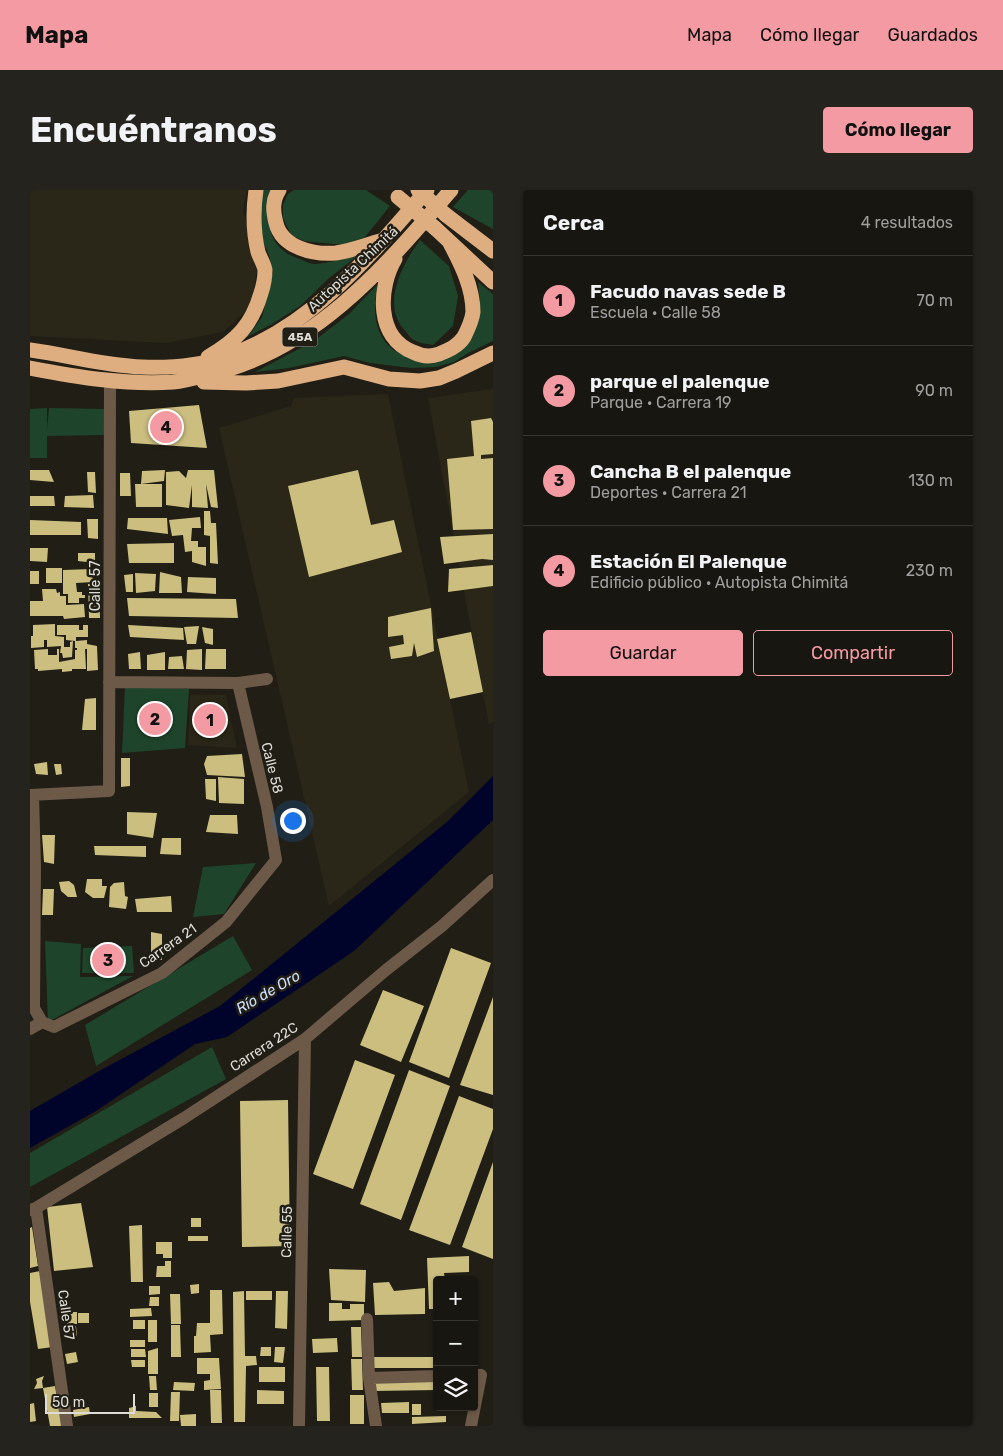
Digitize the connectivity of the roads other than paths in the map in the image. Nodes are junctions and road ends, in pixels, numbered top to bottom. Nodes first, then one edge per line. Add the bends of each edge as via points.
1 (256, 190) edge
2 (279, 190) edge
3 (427, 190) edge
4 (451, 190) edge
5 (394, 194) edge
6 (417, 196) edge
7 (432, 221) junction
8 (464, 229) junction
9 (382, 240) junction
10 (493, 242) edge
11 (450, 243) junction
12 (400, 250) junction
13 (493, 251) edge
14 (493, 282) edge
15 (30, 350) edge
16 (493, 353) edge
17 (195, 364) junction
18 (30, 368) edge
19 (110, 381) junction
20 (175, 382) junction
21 (268, 679) dead end
22 (109, 682) junction
23 (238, 683) junction
24 (32, 794) edge
25 (276, 860) joint
26 (493, 880) edge
27 (48, 1024) junction
28 (30, 1029) edge
29 (305, 1039) junction
30 (33, 1209) edge
31 (367, 1318) dead end
32 (433, 1376) edge
33 (369, 1378) junction
34 (473, 1411) edge
35 (67, 1426) edge
36 (299, 1426) edge
37 (376, 1426) edge
38 (471, 1426) edge

1 - 17 highway via 253,218 264,270 257,307 237,336
2 - 9 highway via 273,211 277,228 286,240 299,248 336,253
3 - 6 highway, 45A
4 - 7 highway, 45A
5 - 7 highway, bridge
6 - 8 highway, bridge
6 - 9 highway, Autopista Chimitá / 45A
7 - 11 highway
7 - 12 highway, Autopista Chimitá / 45A
8 - 10 highway
8 - 13 highway
9 - 17 highway, Autopista Chimitá / 45A via 339,285 297,321 253,346 224,358
11 - 12 highway via 468,281 473,312 469,329 460,342 434,356 406,350 387,326 383,289 388,270
11 - 14 highway
12 - 20 highway, Autopista Chimitá / 45A via 334,312 273,352 229,371
15 - 17 highway, Autopista Chimitá / 45A via 112,365 171,367
16 - 20 highway via 456,372 420,381 389,379 344,367 278,381
18 - 19 highway, Autopista Chimitá / 45A
19 - 20 highway, Autopista Chimitá / 45A
19 - 22 street, Calle 57
21 - 23 street
22 - 23 street
22 - 24 street, Calle 57 via 109,791
23 - 25 street, Calle 58
24 - 27 street via 34,1008
25 - 27 street, Carrera 21 via 226,922 162,973
26 - 29 street, Carrera 22C
27 - 28 street, Carrera 21
29 - 30 street, Carrera 22C via 184,1118
29 - 36 street, Calle 55
30 - 35 street, Calle 57
31 - 33 street
32 - 33 street
33 - 37 street
34 - 38 street

